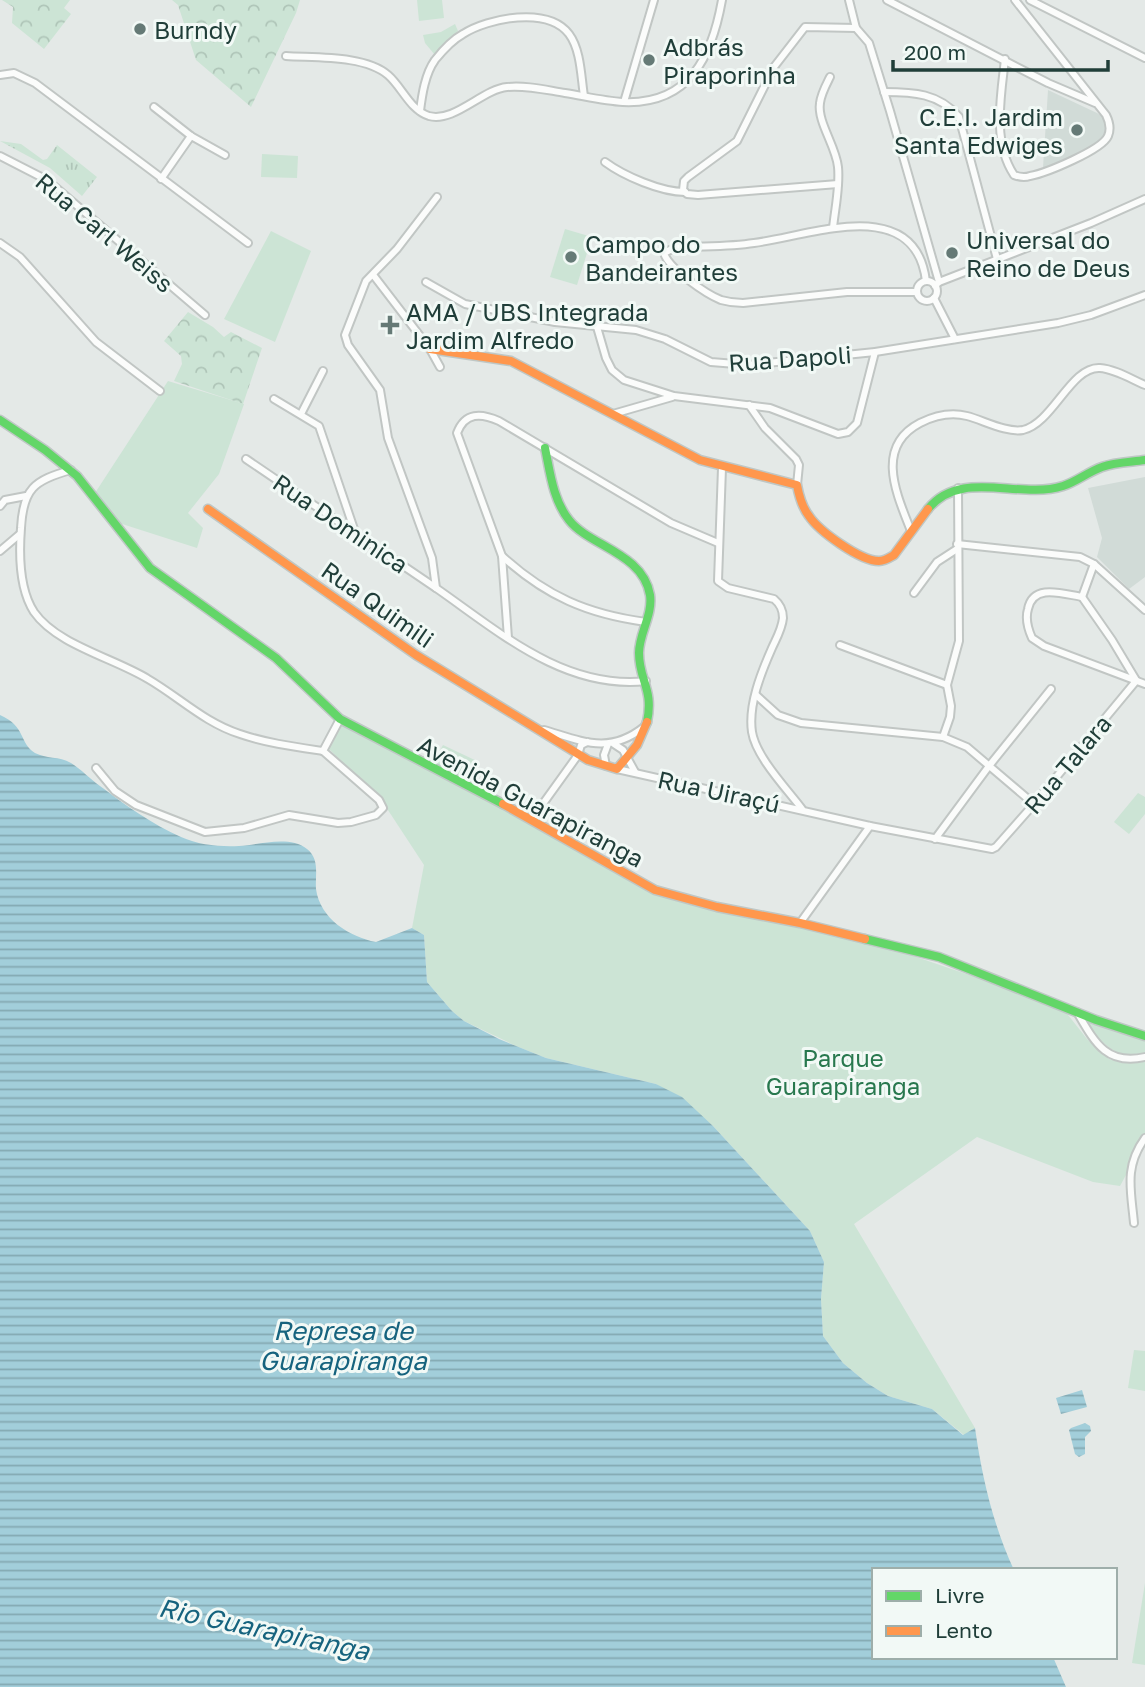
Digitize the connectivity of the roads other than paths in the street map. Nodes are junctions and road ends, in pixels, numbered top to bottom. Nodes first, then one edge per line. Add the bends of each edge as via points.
1 (654, 0) edge
2 (722, 0) edge
3 (887, 0) edge
4 (1015, 0) edge
5 (1030, 0) edge
6 (851, 2) edge
7 (856, 28) junction
8 (286, 56) dead end
9 (1145, 58) edge
10 (1005, 59) junction
11 (0, 75) edge
12 (830, 77) dead end
13 (884, 92) junction
14 (584, 96) junction
15 (624, 102) junction
16 (1096, 104) junction
17 (154, 107) dead end
18 (420, 111) junction
19 (191, 136) junction
20 (225, 155) dead end
21 (0, 156) edge
22 (605, 162) dead end
23 (161, 179) junction
24 (838, 184) junction
25 (685, 192) junction
26 (437, 197) dead end
27 (1145, 199) edge
28 (833, 228) junction
29 (0, 243) edge
30 (248, 243) dead end
31 (996, 259) junction
32 (374, 275) junction
33 (926, 281) junction
34 (426, 282) dead end
35 (937, 284) junction
36 (917, 292) junction
37 (1145, 295) edge
38 (934, 298) junction
39 (205, 315) dead end
40 (597, 327) junction
41 (955, 339) junction
42 (430, 349) junction
43 (875, 352) junction
44 (440, 367) dead end
45 (323, 370) dead end
46 (1145, 384) edge
47 (160, 391) dead end
48 (674, 397) junction
49 (274, 399) dead end
50 (749, 405) junction
51 (301, 414) junction
52 (613, 414) junction
53 (0, 420) edge
54 (545, 448) junction
55 (246, 459) dead end
56 (1145, 460) edge
57 (722, 468) junction
58 (71, 470) junction
59 (797, 485) junction
60 (958, 488) junction
61 (26, 496) junction
62 (0, 506) edge
63 (208, 509) dead end
64 (911, 531) junction
65 (355, 532) junction
66 (20, 534) junction
67 (718, 542) junction
68 (957, 547) junction
69 (0, 551) edge
70 (502, 556) junction
71 (1094, 564) junction
72 (436, 588) junction
73 (914, 593) dead end
74 (1082, 597) junction
75 (1145, 610) edge
76 (646, 622) junction
77 (508, 638) junction
78 (839, 645) dead end
79 (646, 681) junction
80 (1136, 681) junction
81 (1145, 684) edge
82 (947, 685) junction
83 (1051, 689) dead end
84 (756, 695) junction
85 (340, 719) junction
86 (530, 726) junction
87 (644, 727) junction
88 (943, 737) junction
89 (587, 742) junction
90 (611, 744) junction
91 (324, 751) junction
92 (578, 754) junction
93 (627, 760) junction
94 (606, 766) junction
95 (989, 766) junction
96 (96, 768) dead end
97 (617, 769) junction
98 (635, 772) junction
99 (1034, 804) junction
100 (802, 809) junction
101 (532, 819) junction
102 (870, 826) junction
103 (935, 839) junction
104 (996, 847) joint
105 (800, 923) junction
106 (1077, 1012) junction
107 (1145, 1036) edge
108 (1145, 1057) edge
109 (1145, 1138) edge
110 (1134, 1223) dead end

1 - 15 street
2 - 15 street via 713,41 696,73 659,97
3 - 10 street
4 - 16 street
5 - 9 street
6 - 7 street
7 - 13 street via 869,43
7 - 25 street via 804,27 774,67 743,134 688,177
8 - 18 street via 374,67 387,73
10 - 16 street
10 - 16 street via 1002,136 1014,175 1030,176 1103,143 1110,125
11 - 23 street via 14,74 36,83
12 - 24 street via 820,113 835,150
13 - 31 street via 922,94 942,102 959,117
13 - 35 street
14 - 15 street
14 - 18 street via 504,87 444,115
14 - 18 street via 570,35 548,20 515,18 495,21 453,41 434,61
17 - 19 street
19 - 20 street
19 - 23 street
21 - 39 street, Rua Carl Weiss via 47,180
22 - 25 street via 622,174
23 - 30 street
24 - 25 street via 698,195
24 - 28 street
26 - 32 street
27 - 31 street
28 - 33 street via 863,225 901,236 917,250
28 - 36 street via 664,253 671,265 711,295 731,302 847,292
29 - 47 street via 20,257 96,342
31 - 35 street
32 - 42 street
32 - 72 street via 366,281 345,335 380,390 388,438 432,558
33 - 35 street
33 - 36 street
34 - 40 street, Rua Dapoli via 464,304
35 - 38 street
36 - 38 street via 923,300
37 - 41 street, Rua Dapoli via 1058,323
38 - 41 street
40 - 43 street, Rua Dapoli via 651,334 725,365
40 - 48 street via 606,358 619,377
41 - 43 street, Rua Dapoli
42 - 44 street
42 - 52 street via 511,361
43 - 50 street via 857,423 843,435 792,415
45 - 51 street
46 - 64 street via 1094,368 1074,382 1037,424 1026,429 954,414 910,428 897,445 891,467
48 - 50 street
48 - 52 street
49 - 51 street
50 - 59 street via 796,459
51 - 65 street via 323,434
52 - 57 street
53 - 58 street, Avenida Guarapiranga
54 - 67 street via 671,523
54 - 70 street via 490,417 473,416 460,424 457,433
54 - 76 street via 551,478 568,519 617,553 645,580 651,596
55 - 65 street, Rua Dominica
56 - 60 street via 1103,466 1049,489
57 - 59 street
57 - 67 street
58 - 61 street via 46,478
58 - 85 street, Avenida Guarapiranga via 150,568 268,652
59 - 64 street via 811,522 876,561 895,556
60 - 64 street via 935,501
60 - 68 street
61 - 62 street via 5,500
61 - 66 street
63 - 86 street, Rua Quimili via 389,636
65 - 72 street, Rua Dominica
66 - 69 street
66 - 91 street via 27,597 50,629 150,679 227,729
67 - 84 street via 718,580 728,588 780,604 783,620
68 - 71 street via 1055,553
68 - 73 street via 937,562
68 - 82 street via 959,641
70 - 76 street via 565,601 608,616
70 - 77 street
71 - 74 street
71 - 75 street
72 - 77 street, Rua Dominica
74 - 80 street
74 - 80 street via 1049,591 1036,595 1027,616 1032,638
76 - 79 street via 638,653
77 - 79 street, Rua Dominica via 563,668 609,680
78 - 82 street
79 - 87 street via 650,702
80 - 81 street
80 - 99 street, Rua Talara
82 - 88 street via 951,706
83 - 95 street
84 - 88 street via 778,715 801,723
84 - 100 street via 751,722 757,747
85 - 91 street
85 - 101 street, Avenida Guarapiranga
86 - 89 street, Rua Quimili
86 - 92 street, Rua Quimili
87 - 90 street
87 - 93 street
88 - 95 street via 967,747
89 - 90 street, Rua Quimili
89 - 92 street
90 - 93 street via 623,750
90 - 94 street via 604,755
91 - 96 street via 379,800 380,812 344,823 289,815 244,828 205,832 136,805 115,792
92 - 94 street, Rua Quimili
92 - 101 street
93 - 97 street
93 - 98 street, Rua Uiraçú
94 - 97 street
95 - 99 street
95 - 103 street
97 - 98 street, Rua Uiraçú
98 - 100 street, Rua Uiraçú
99 - 104 street, Rua Talara
100 - 102 street, Rua Uiraçú
101 - 105 street, Avenida Guarapiranga via 654,890
102 - 103 street, Rua Uiraçú
102 - 105 street
103 - 104 street, Rua Uiraçú
105 - 106 street, Avenida Guarapiranga via 939,957
106 - 107 street, Avenida Guarapiranga
106 - 108 street via 1103,1050 1123,1059
109 - 110 street via 1132,1161

